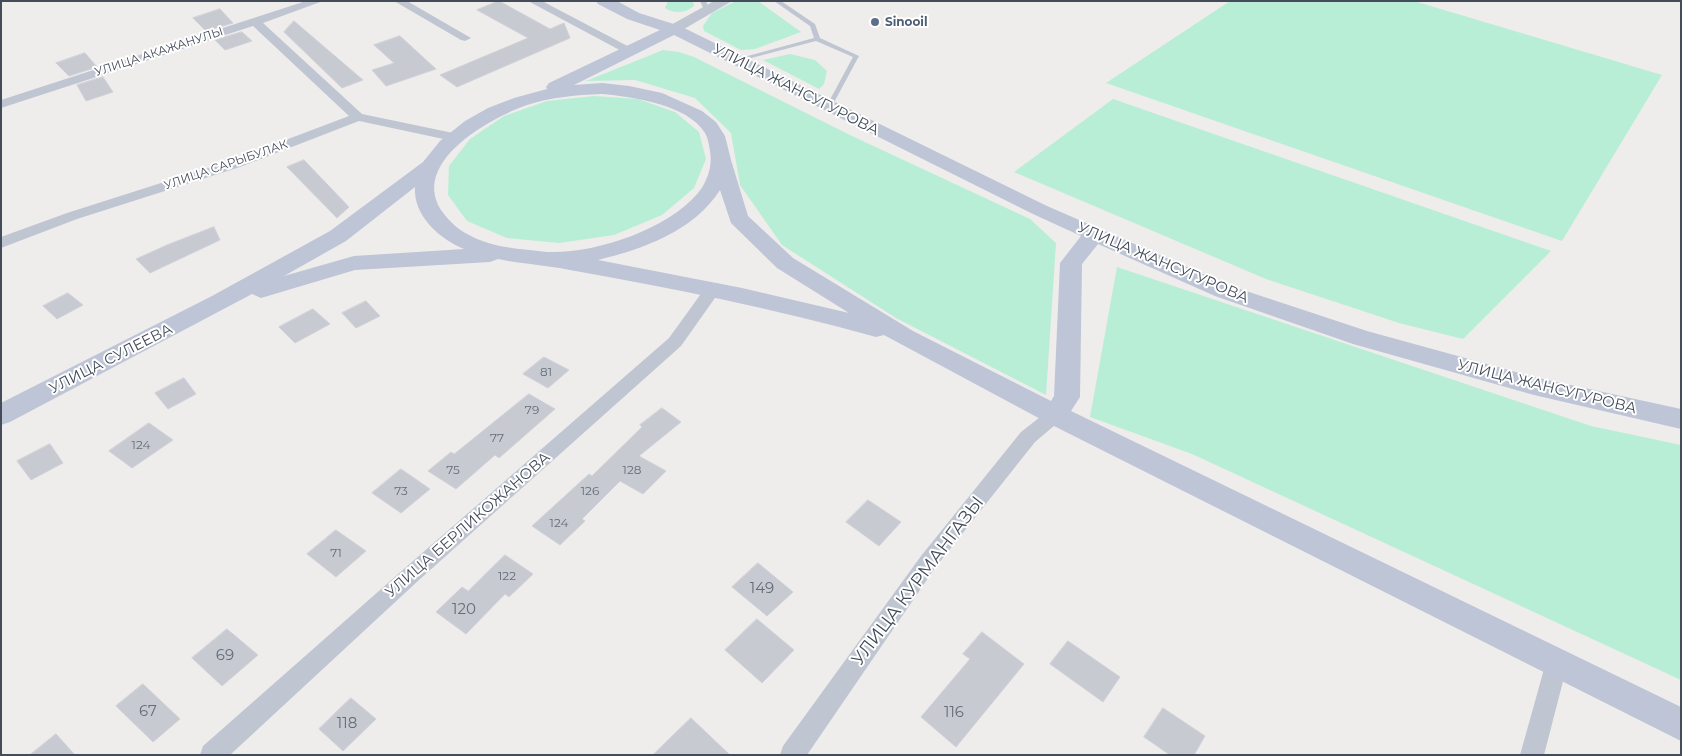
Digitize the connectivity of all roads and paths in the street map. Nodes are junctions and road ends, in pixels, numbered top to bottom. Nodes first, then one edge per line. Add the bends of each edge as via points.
1 (318, 1) edge
2 (399, 1) edge
3 (533, 1) edge
4 (604, 1) edge
5 (638, 1) edge
6 (725, 1) edge
7 (777, 1) edge
8 (705, 6) edge
9 (254, 21) junction
10 (674, 29) junction
11 (465, 38) dead end
12 (817, 38) junction
13 (631, 51) junction
14 (736, 60) junction
15 (532, 98) junction
16 (1, 104) edge
17 (829, 107) junction
18 (358, 117) junction
19 (453, 137) junction
20 (722, 162) junction
21 (430, 166) junction
22 (1094, 235) junction
23 (1, 244) edge
24 (500, 254) junction
25 (549, 259) junction
26 (714, 288) junction
27 (220, 302) junction
28 (905, 337) junction
29 (1, 415) edge
30 (1055, 415) junction
31 (1681, 419) edge
32 (1557, 662) junction
33 (1681, 725) edge
34 (212, 755) edge
35 (792, 755) edge
36 (1532, 755) edge

1 - 9 street, УЛИЦА АКАЖАНУЛЫ
2 - 11 street
3 - 13 street
4 - 10 main road, УЛИЦА ЖАНСУГУРОВА via 633,16
5 - 10 main road, УЛИЦА ЖАНСУГУРОВА via 653,9
6 - 8 street
7 - 12 lane via 813,25
8 - 10 street
9 - 16 street, УЛИЦА АКАЖАНУЛЫ
9 - 18 street
10 - 13 main road
10 - 14 main road, УЛИЦА ЖАНСУГУРОВА
12 - 14 lane
12 - 17 lane via 856,56
13 - 15 main road
14 - 17 main road, УЛИЦА ЖАНСУГУРОВА
15 - 19 main road via 489,114
15 - 20 main road via 578,90 623,90 663,98 696,113 716,135
17 - 22 main road, УЛИЦА ЖАНСУГУРОВА
18 - 19 street
18 - 23 street, УЛИЦА САРЫБУЛАК via 235,164 72,216
19 - 21 main road
20 - 25 main road via 713,189 688,215 650,238 601,253
20 - 28 main road via 738,218 764,244 785,263
21 - 24 main road via 424,193 434,219 460,240
21 - 27 main road via 338,236
22 - 30 main road via 1071,263 1067,397
22 - 31 main road, УЛИЦА ЖАНСУГУРОВА via 1224,291 1361,338 1534,386
24 - 25 main road
24 - 27 main road via 354,263
25 - 26 main road
26 - 28 main road via 800,307
26 - 34 street, УЛИЦА БЕРЛИКОЖАНОВА via 675,342 419,567
27 - 29 main road, УЛИЦА СУЛЕЕВА
28 - 30 main road
30 - 32 main road
30 - 35 street, УЛИЦА КУРМАНГАЗЫ via 1028,437 928,562
32 - 33 main road
32 - 36 street

